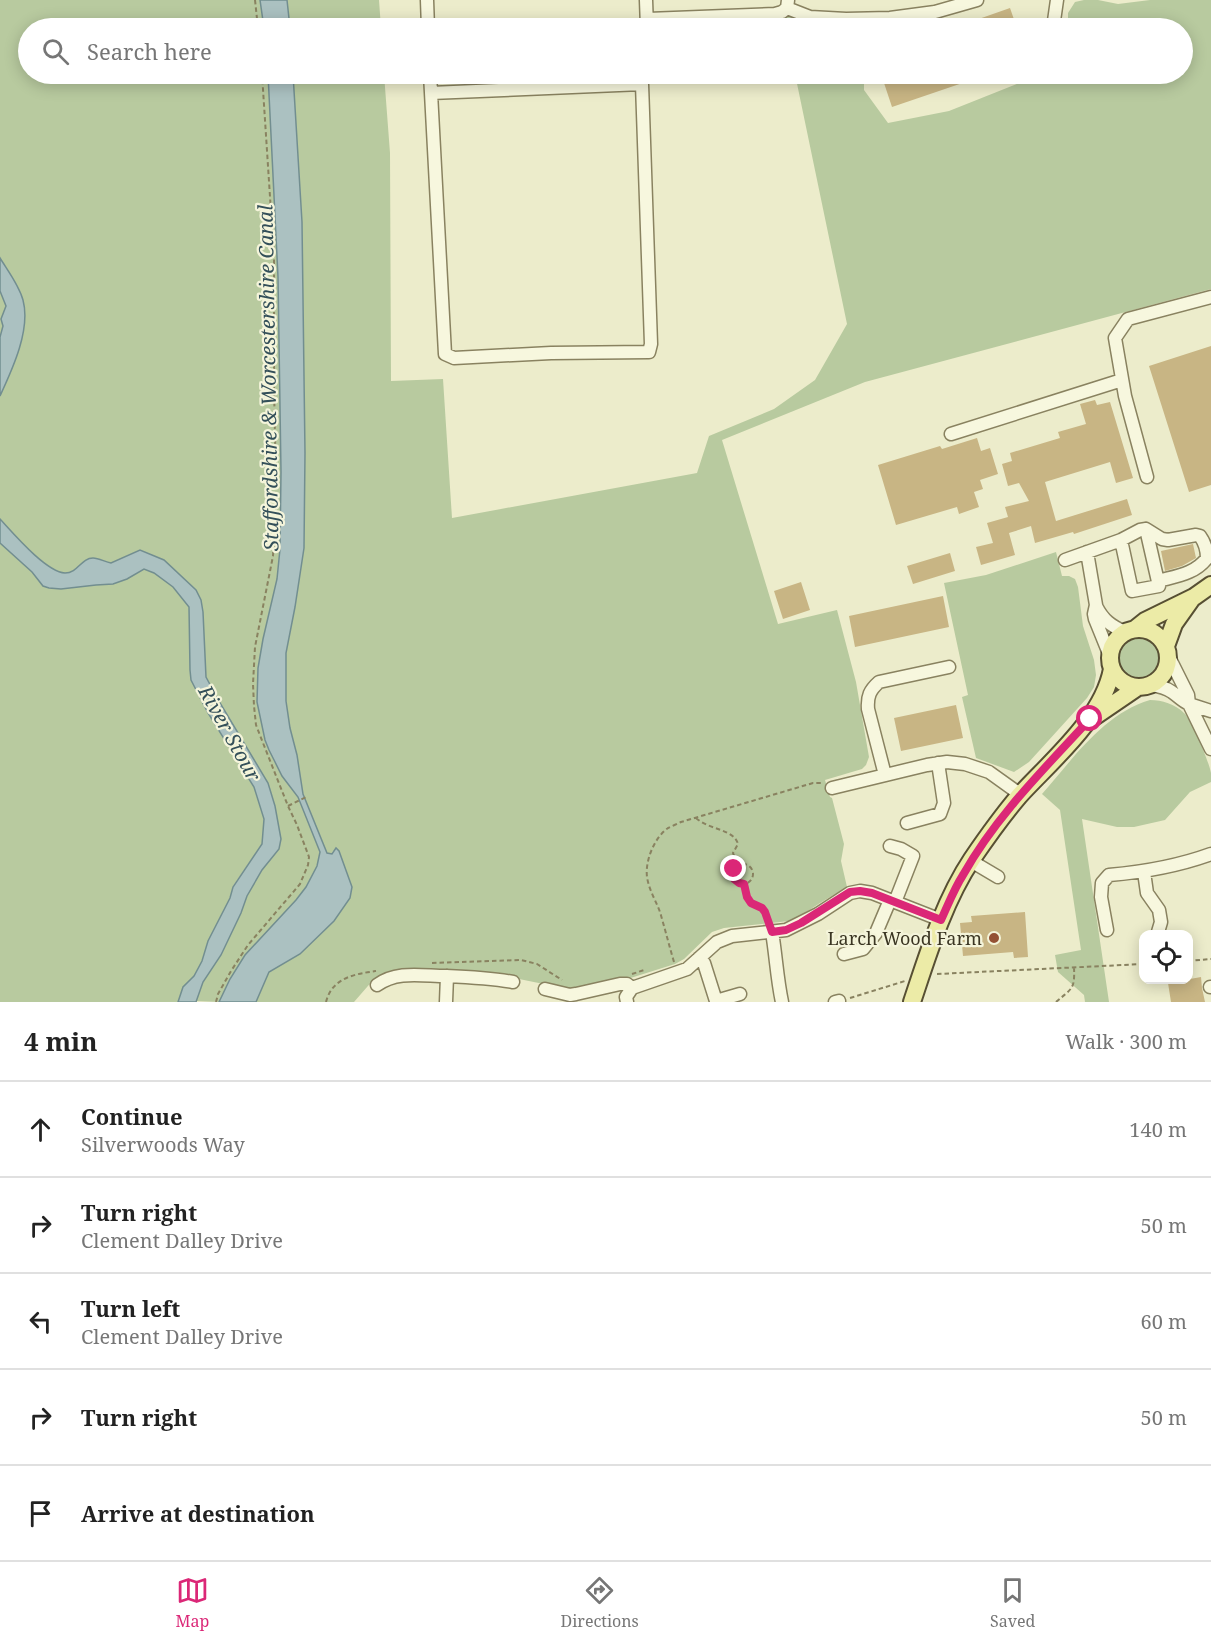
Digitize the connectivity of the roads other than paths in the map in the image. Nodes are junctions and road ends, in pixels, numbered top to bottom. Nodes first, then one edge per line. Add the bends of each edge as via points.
1 (427, 0) edge
2 (646, 0) edge
3 (977, 0) edge
4 (1057, 0) edge
5 (788, 4) edge
6 (428, 18) edge
7 (647, 18) edge
8 (724, 18) edge
9 (828, 18) edge
10 (879, 18) edge
11 (1054, 18) edge
12 (431, 84) edge
13 (567, 84) edge
14 (643, 84) edge
15 (431, 93) junction
16 (1211, 297) edge
17 (1122, 380) junction
18 (951, 434) dead end
19 (1147, 477) dead end
20 (1146, 529) junction
21 (1121, 540) junction
22 (1087, 552) junction
23 (1065, 560) dead end
24 (1158, 581) junction
25 (1211, 585) edge
26 (1202, 596) edge
27 (1096, 605) junction
28 (1130, 631) junction
29 (1167, 652) junction
30 (1111, 662) junction
31 (949, 667) dead end
32 (1144, 686) junction
33 (1189, 704) junction
34 (1211, 711) edge
35 (1090, 719) junction
36 (1211, 749) edge
37 (938, 763) junction
38 (885, 775) junction
39 (832, 788) road end
40 (1021, 795) junction
41 (908, 823) dead end
42 (890, 846) dead end
43 (1211, 854) edge
44 (971, 861) junction
45 (1144, 872) junction
46 (998, 877) dead end
47 (892, 901) junction
48 (941, 920) junction
49 (1107, 930) dead end
50 (1159, 930) edge
51 (772, 932) junction
52 (844, 954) dead end
53 (699, 958) junction
54 (447, 976) junction
55 (513, 982) dead end
56 (377, 985) dead end
57 (632, 988) junction
58 (546, 989) dead end
59 (740, 994) dead end
60 (446, 1002) edge
61 (627, 1002) edge
62 (782, 1002) edge
63 (912, 1002) edge

1 - 6 street
2 - 7 street
3 - 10 street via 935,12
4 - 11 street
5 - 8 street via 775,14
5 - 9 street via 810,17
12 - 15 street
13 - 15 street
14 - 15 street via 649,352 454,358 445,354
16 - 17 street via 1128,319 1115,338
17 - 18 street
17 - 19 street
20 - 21 street
20 - 24 street
20 - 24 street via 1168,540 1200,536 1207,552 1208,558 1191,573
21 - 22 street
21 - 24 street via 1132,591 1159,586
22 - 23 street
22 - 27 street
25 - 26 main road
26 - 28 main road
26 - 29 main road via 1182,611 1174,624
27 - 28 street via 1112,627
27 - 30 street via 1095,619
28 - 29 main road via 1156,634
28 - 30 main road via 1115,642
29 - 32 main road via 1165,672
29 - 33 street
30 - 32 main road via 1122,681
30 - 35 main road via 1107,687
31 - 38 street via 879,682 871,689 868,709
32 - 33 street via 1161,686
32 - 35 main road
33 - 34 street
33 - 36 street
35 - 40 main road
37 - 38 street
37 - 40 street via 965,764 988,772
37 - 41 street via 944,802 940,814
38 - 39 street
40 - 44 main road
42 - 47 street via 913,855 911,877
43 - 45 street
44 - 46 street
44 - 48 main road
45 - 49 street via 1109,875 1101,883
45 - 50 street via 1147,893 1159,910
47 - 48 street
47 - 51 street via 872,893 850,892 801,923
47 - 52 street via 863,949
48 - 63 main road
51 - 53 street via 732,936 717,942
51 - 62 street
53 - 57 street via 687,969
53 - 59 street via 716,1001
54 - 55 street
54 - 56 street via 407,975
54 - 60 street
57 - 58 street via 620,984 570,995
57 - 61 street

